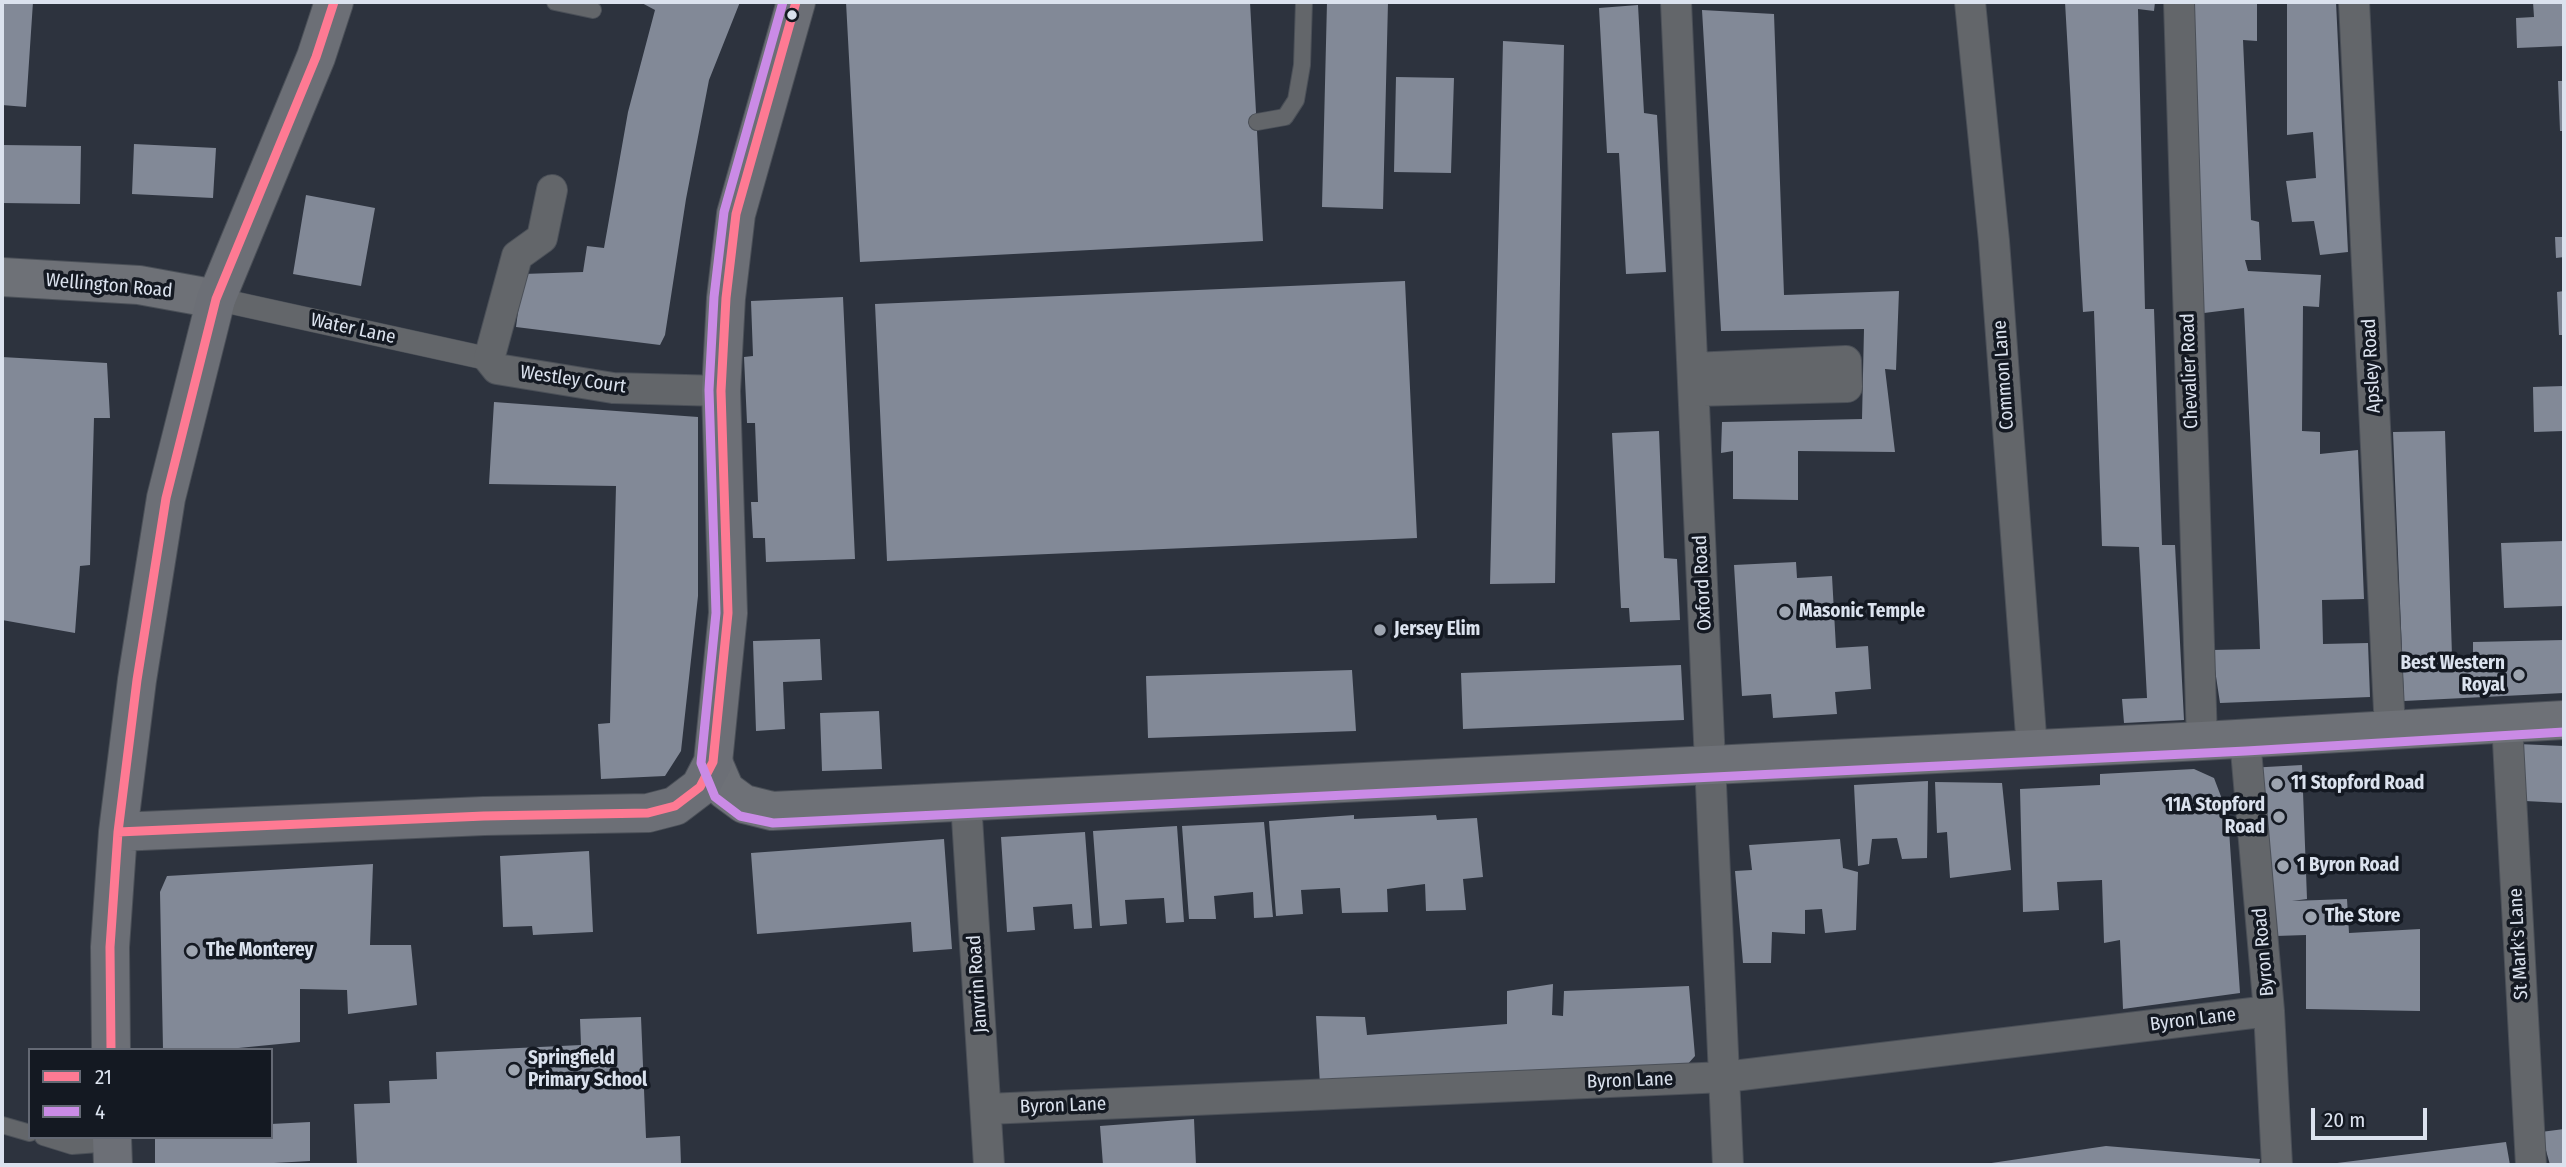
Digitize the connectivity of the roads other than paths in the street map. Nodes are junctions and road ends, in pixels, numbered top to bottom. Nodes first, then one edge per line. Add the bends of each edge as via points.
1 (334, 2) edge
2 (555, 2) edge
3 (796, 2) edge
4 (1304, 2) edge
5 (1676, 2) edge
6 (1970, 2) edge
7 (2179, 2) edge
8 (2354, 2) edge
9 (593, 10) dead end
10 (1257, 122) dead end
11 (552, 190) dead end
12 (2, 277) edge
13 (216, 299) junction
14 (489, 359) junction
15 (721, 391) junction
16 (2564, 720) edge
17 (2507, 723) junction
18 (2390, 730) junction
19 (2245, 739) junction
20 (2202, 741) junction
21 (2032, 749) junction
22 (713, 762) junction
23 (1712, 765) junction
24 (965, 802) junction
25 (118, 832) junction
26 (2269, 1011) junction
27 (111, 1048) edge
28 (1725, 1077) junction
29 (986, 1109) junction
30 (2, 1125) edge
31 (28, 1132) edge
32 (49, 1139) edge
33 (112, 1149) edge
34 (989, 1165) edge
35 (1728, 1165) edge
36 (2277, 1165) edge
37 (2530, 1165) edge

1 - 13 main road via 316,57
2 - 9 lane
3 - 15 main road via 736,214
4 - 10 lane via 1296,100 1285,117
5 - 23 street, Oxford Road
6 - 21 street, Common Lane via 1994,241
7 - 20 street, Chevalier Road
8 - 18 street, Apsley Road
11 - 14 street via 542,238 517,256
12 - 13 main road, Wellington Road via 139,285
13 - 14 street, Water Lane
13 - 25 main road via 166,498
14 - 15 street, Westley Court via 497,369 613,388
15 - 22 main road via 729,613
16 - 17 main road
17 - 18 main road
17 - 37 street, St Mark's Lane
18 - 19 main road
19 - 20 main road
19 - 26 street, Byron Road
20 - 21 main road
21 - 23 main road
22 - 24 main road via 725,790 744,804 772,811
22 - 25 main road via 700,787 675,806 648,813
23 - 24 main road
23 - 28 street, Oxford Road
24 - 29 street, Janvrin Road
25 - 27 main road via 110,947
26 - 28 street, Byron Lane
26 - 36 street, Byron Road
28 - 29 street, Byron Lane
28 - 35 street, Oxford Road
29 - 34 street, Janvrin Road
30 - 31 lane
32 - 33 lane

